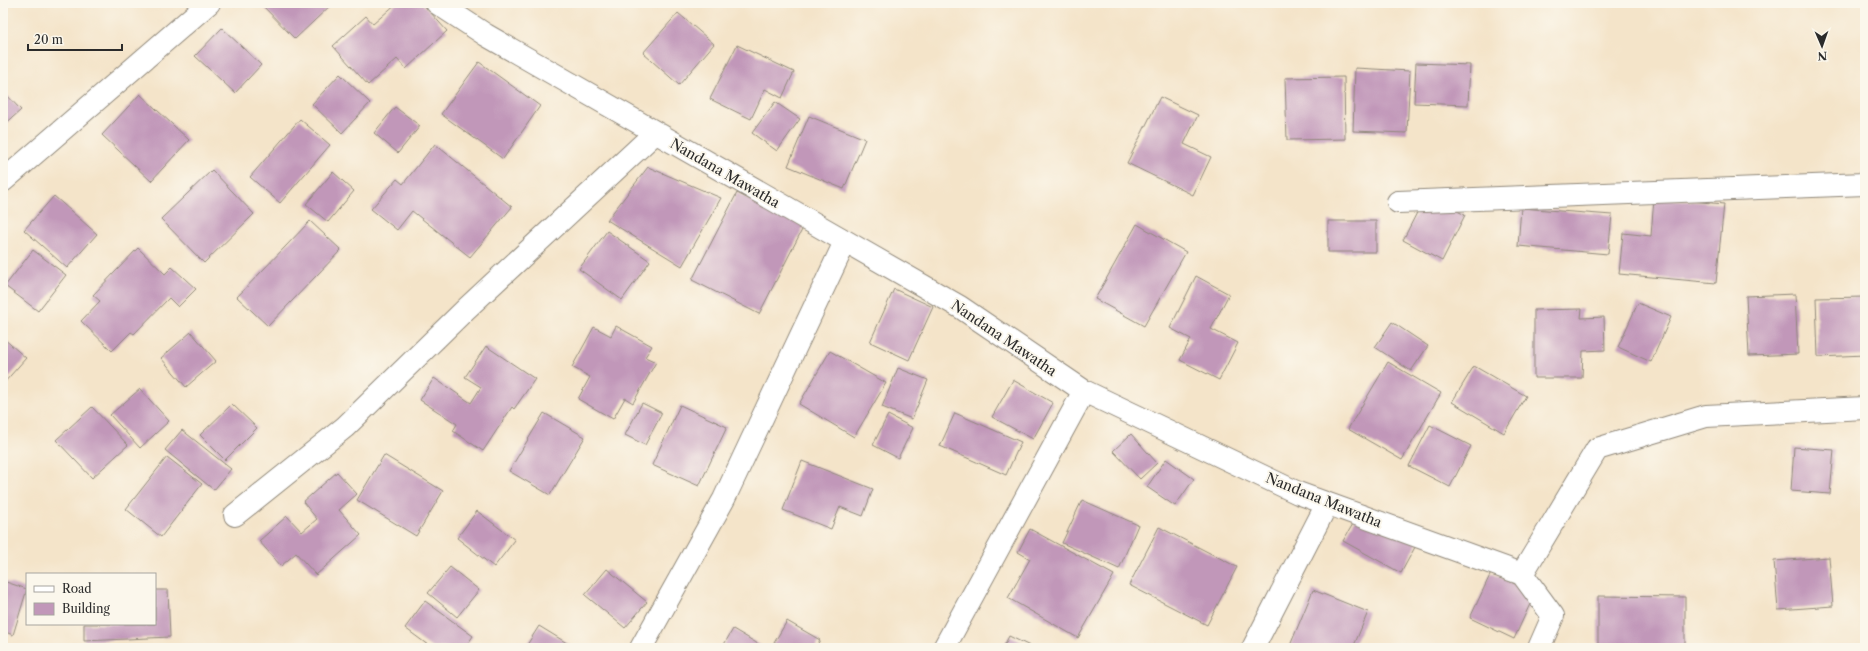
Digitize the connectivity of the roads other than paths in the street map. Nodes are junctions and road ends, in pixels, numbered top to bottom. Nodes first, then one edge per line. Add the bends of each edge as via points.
1 (209, 3) edge
2 (437, 3) edge
3 (655, 132) junction
4 (3, 181) edge
5 (1865, 184) edge
6 (1398, 202) dead end
7 (845, 242) junction
8 (1084, 391) junction
9 (1865, 408) edge
10 (1327, 504) junction
11 (235, 515) dead end
12 (1522, 574) junction
13 (641, 648) edge
14 (944, 648) edge
15 (1252, 648) edge
16 (1539, 648) edge

1 - 4 street
2 - 3 street, Nandana Mawatha
3 - 7 street, Nandana Mawatha
3 - 11 street via 467,308 345,427
5 - 6 street
7 - 8 street, Nandana Mawatha via 960,307
7 - 13 street via 724,499
8 - 10 street, Nandana Mawatha via 1298,493
8 - 14 street
9 - 12 street via 1706,416 1597,449
10 - 12 street, Nandana Mawatha
10 - 15 street
12 - 16 street via 1553,616

